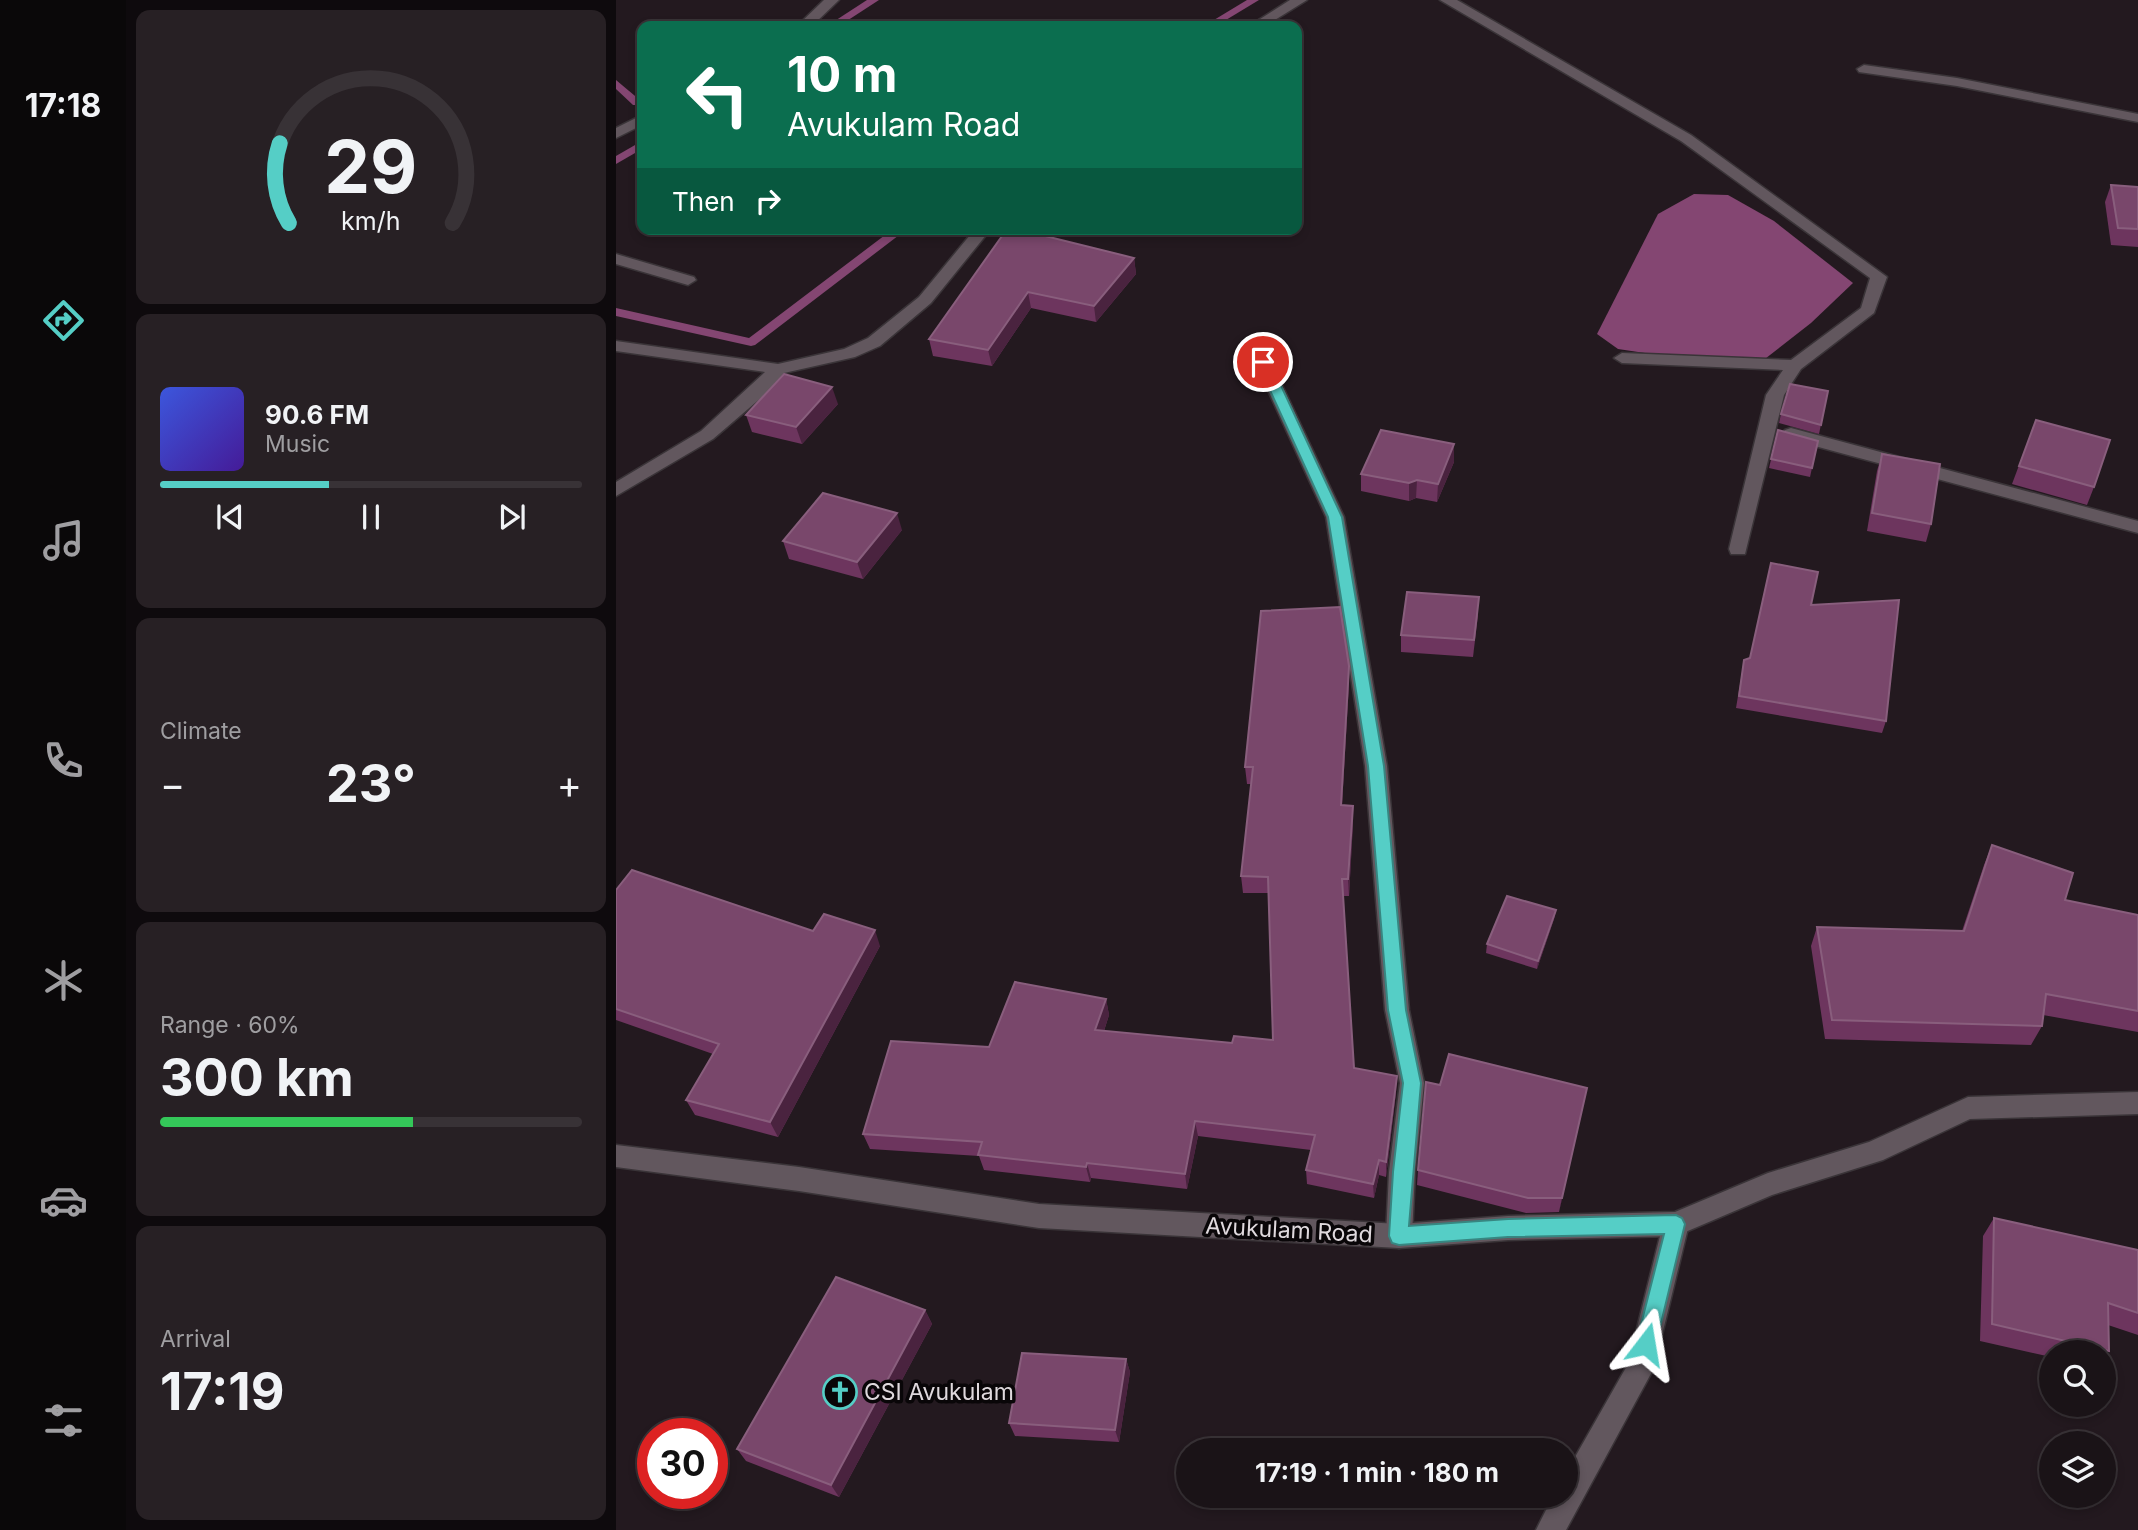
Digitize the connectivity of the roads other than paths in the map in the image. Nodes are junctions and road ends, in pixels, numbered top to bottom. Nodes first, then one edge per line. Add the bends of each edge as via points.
1 (832, 0) edge
2 (1300, 0) edge
3 (1447, 0) edge
4 (809, 21) edge
5 (1264, 21) edge
6 (1864, 68) dead end
7 (2138, 118) edge
8 (637, 122) edge
9 (616, 134) edge
10 (978, 235) edge
11 (616, 259) edge
12 (688, 280) dead end
13 (616, 346) edge
14 (1622, 358) dead end
15 (1263, 362) dead end
16 (1795, 365) junction
17 (778, 369) junction
18 (1765, 428) junction
19 (616, 489) edge
20 (2138, 527) edge
21 (1738, 549) dead end
22 (2138, 1103) edge
23 (616, 1156) edge
24 (1676, 1224) junction
25 (1399, 1236) junction
26 (1550, 1530) edge

1 - 4 street
2 - 5 street
3 - 16 street via 1686,138 1879,277 1868,310
6 - 7 street
8 - 9 street
10 - 17 street via 925,300 874,342 849,353
11 - 12 street
13 - 17 street
14 - 16 street
15 - 25 street via 1335,517 1376,766 1397,1010 1412,1083
16 - 18 street via 1774,395
17 - 19 street via 707,435
18 - 20 street
18 - 21 street
22 - 24 street, Avukulam Road via 1968,1108 1874,1152 1768,1185
23 - 25 street, Avukulam Road via 1040,1216
24 - 25 street, Avukulam Road
24 - 26 street via 1640,1368

